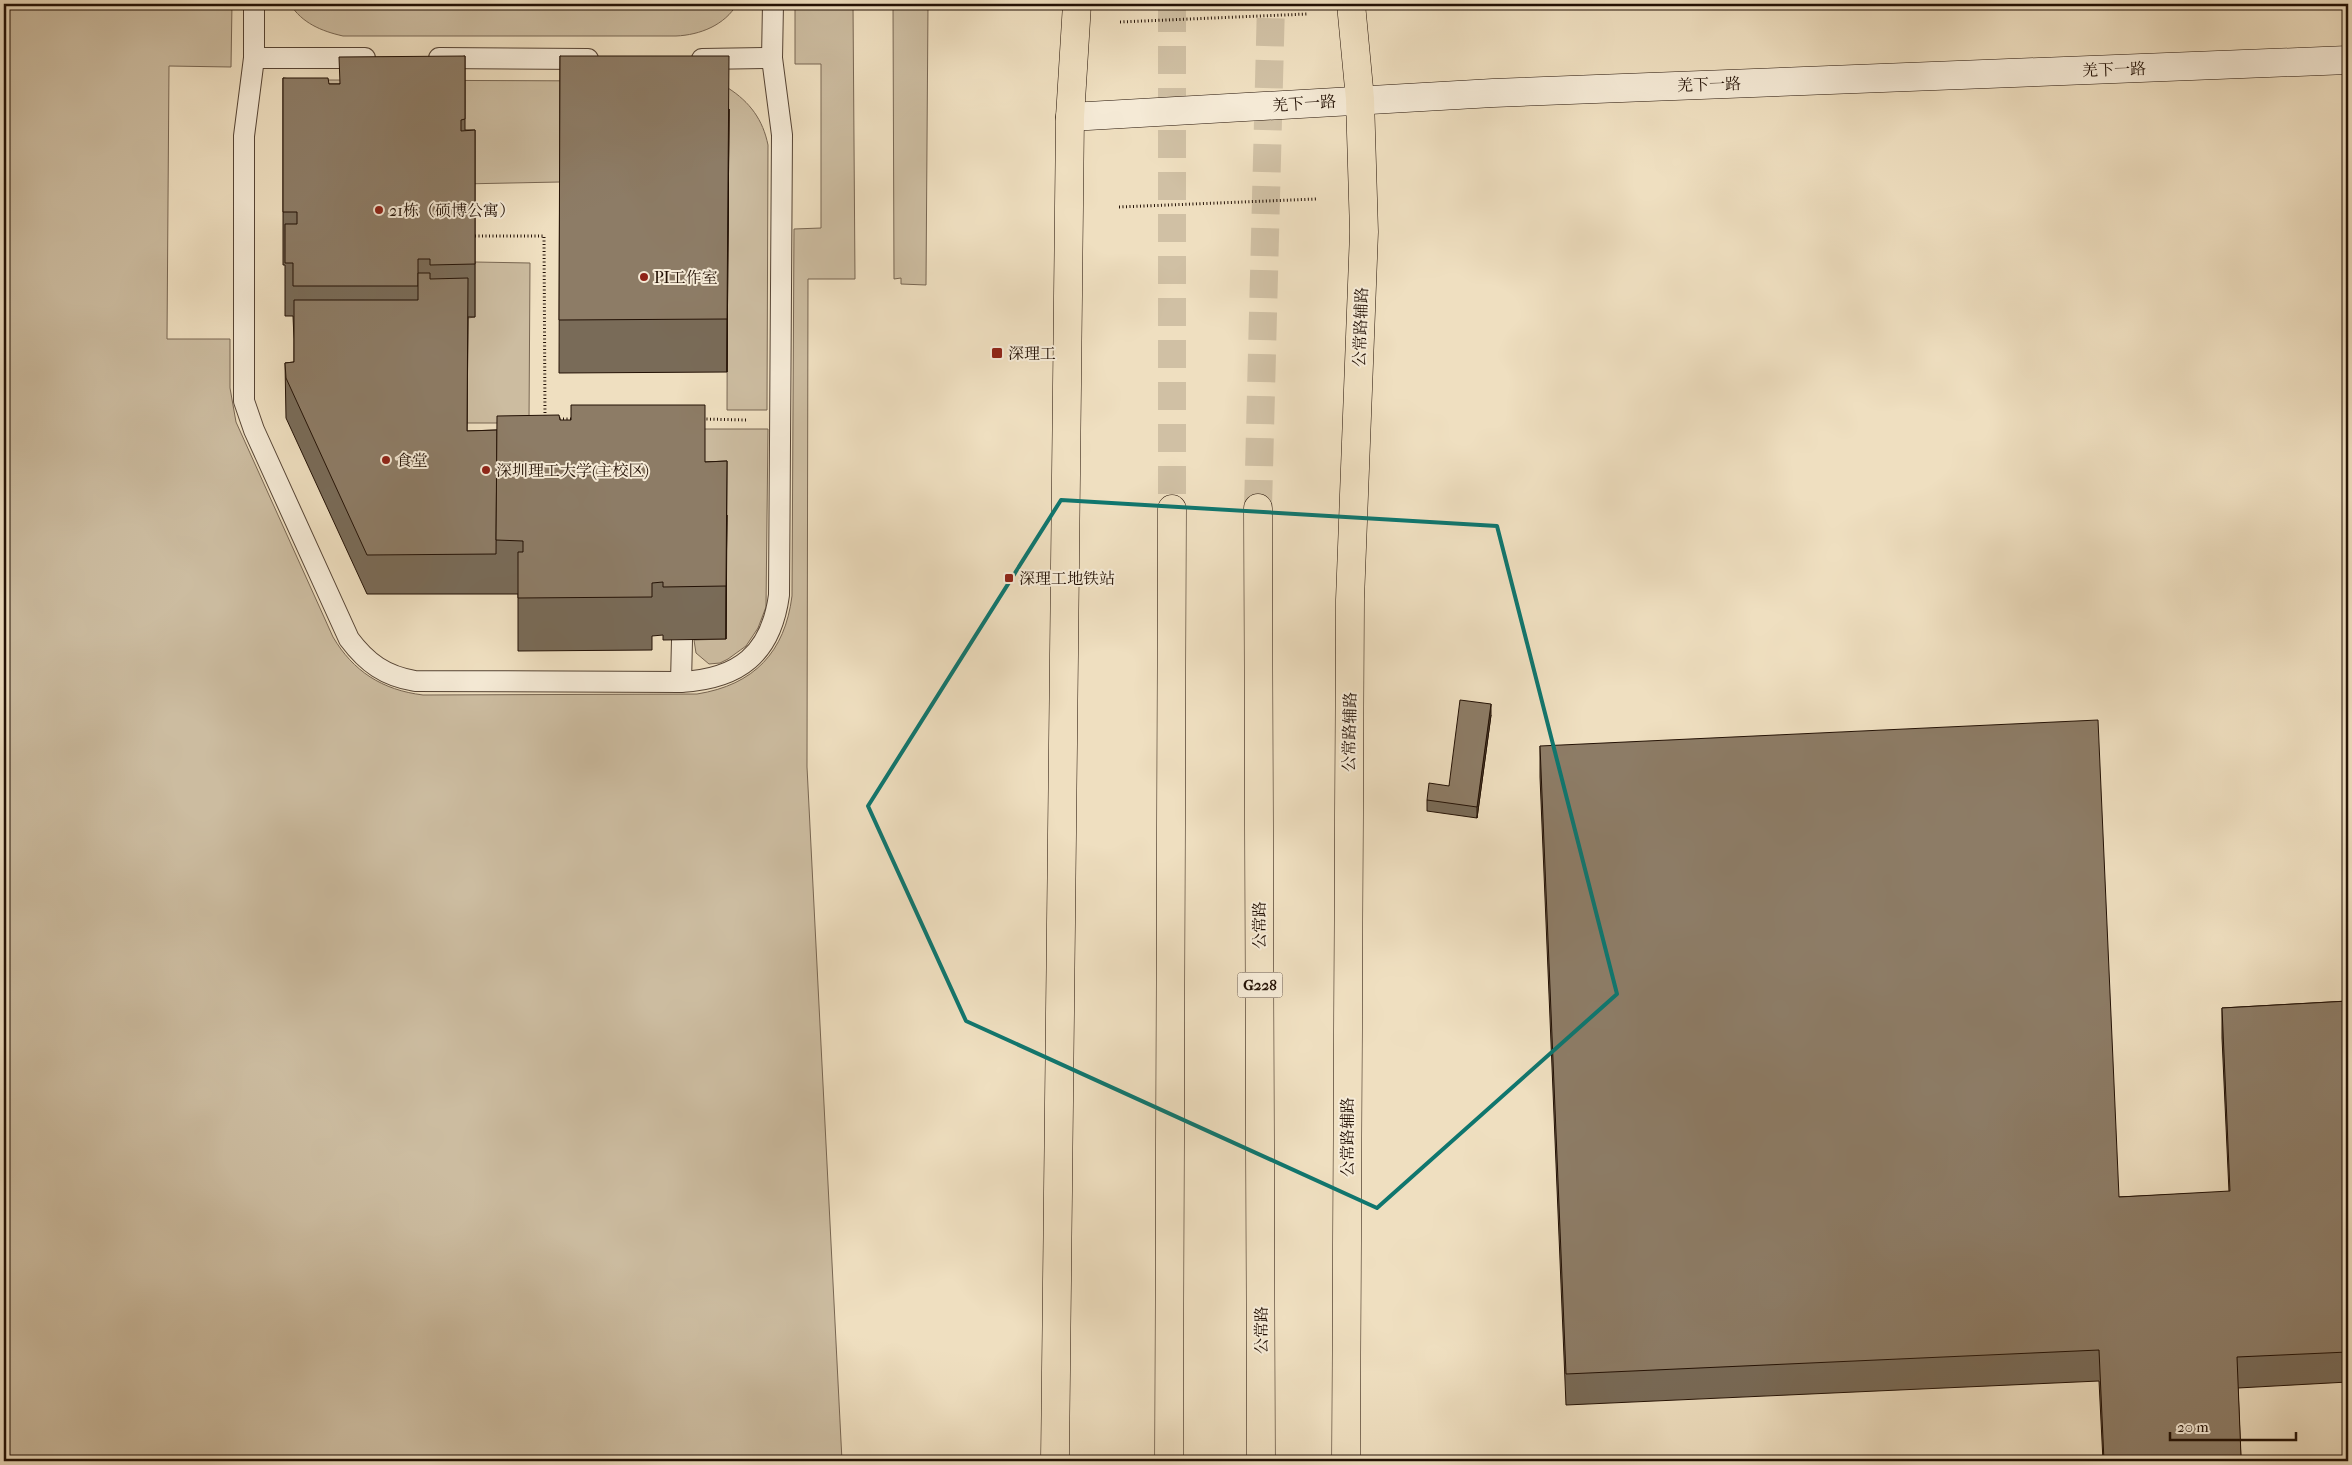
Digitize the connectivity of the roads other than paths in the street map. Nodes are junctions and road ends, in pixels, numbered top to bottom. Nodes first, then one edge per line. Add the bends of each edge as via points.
1 (254, 4) edge
2 (773, 4) edge
3 (1077, 4) edge
4 (1351, 4) edge
5 (254, 58) junction
6 (381, 58) edge
7 (420, 58) edge
8 (772, 58) junction
9 (605, 59) edge
10 (684, 59) edge
11 (2348, 60) edge
12 (1360, 99) junction
13 (1070, 117) junction
14 (1258, 508) tunnel mouth
15 (1172, 509) tunnel mouth
16 (682, 640) dead end
17 (681, 682) junction
18 (1055, 1461) edge
19 (1170, 1461) edge
20 (1261, 1461) edge
21 (1346, 1461) edge

1 - 5 lane
2 - 8 lane
3 - 13 main road
4 - 12 main road, 公常路辅路
5 - 6 lane
5 - 17 lane via 244,136 244,402 349,639 378,669 415,681
7 - 9 lane
8 - 10 lane
8 - 17 lane via 782,134 779,595 772,629 752,657 737,668 711,679
11 - 12 street, 羌下一路
12 - 13 street, 羌下一路
12 - 21 main road, 公常路辅路 via 1364,232 1350,600
13 - 18 main road
14 - 20 main road, 公常路 / G228
15 - 19 main road
16 - 17 lane

